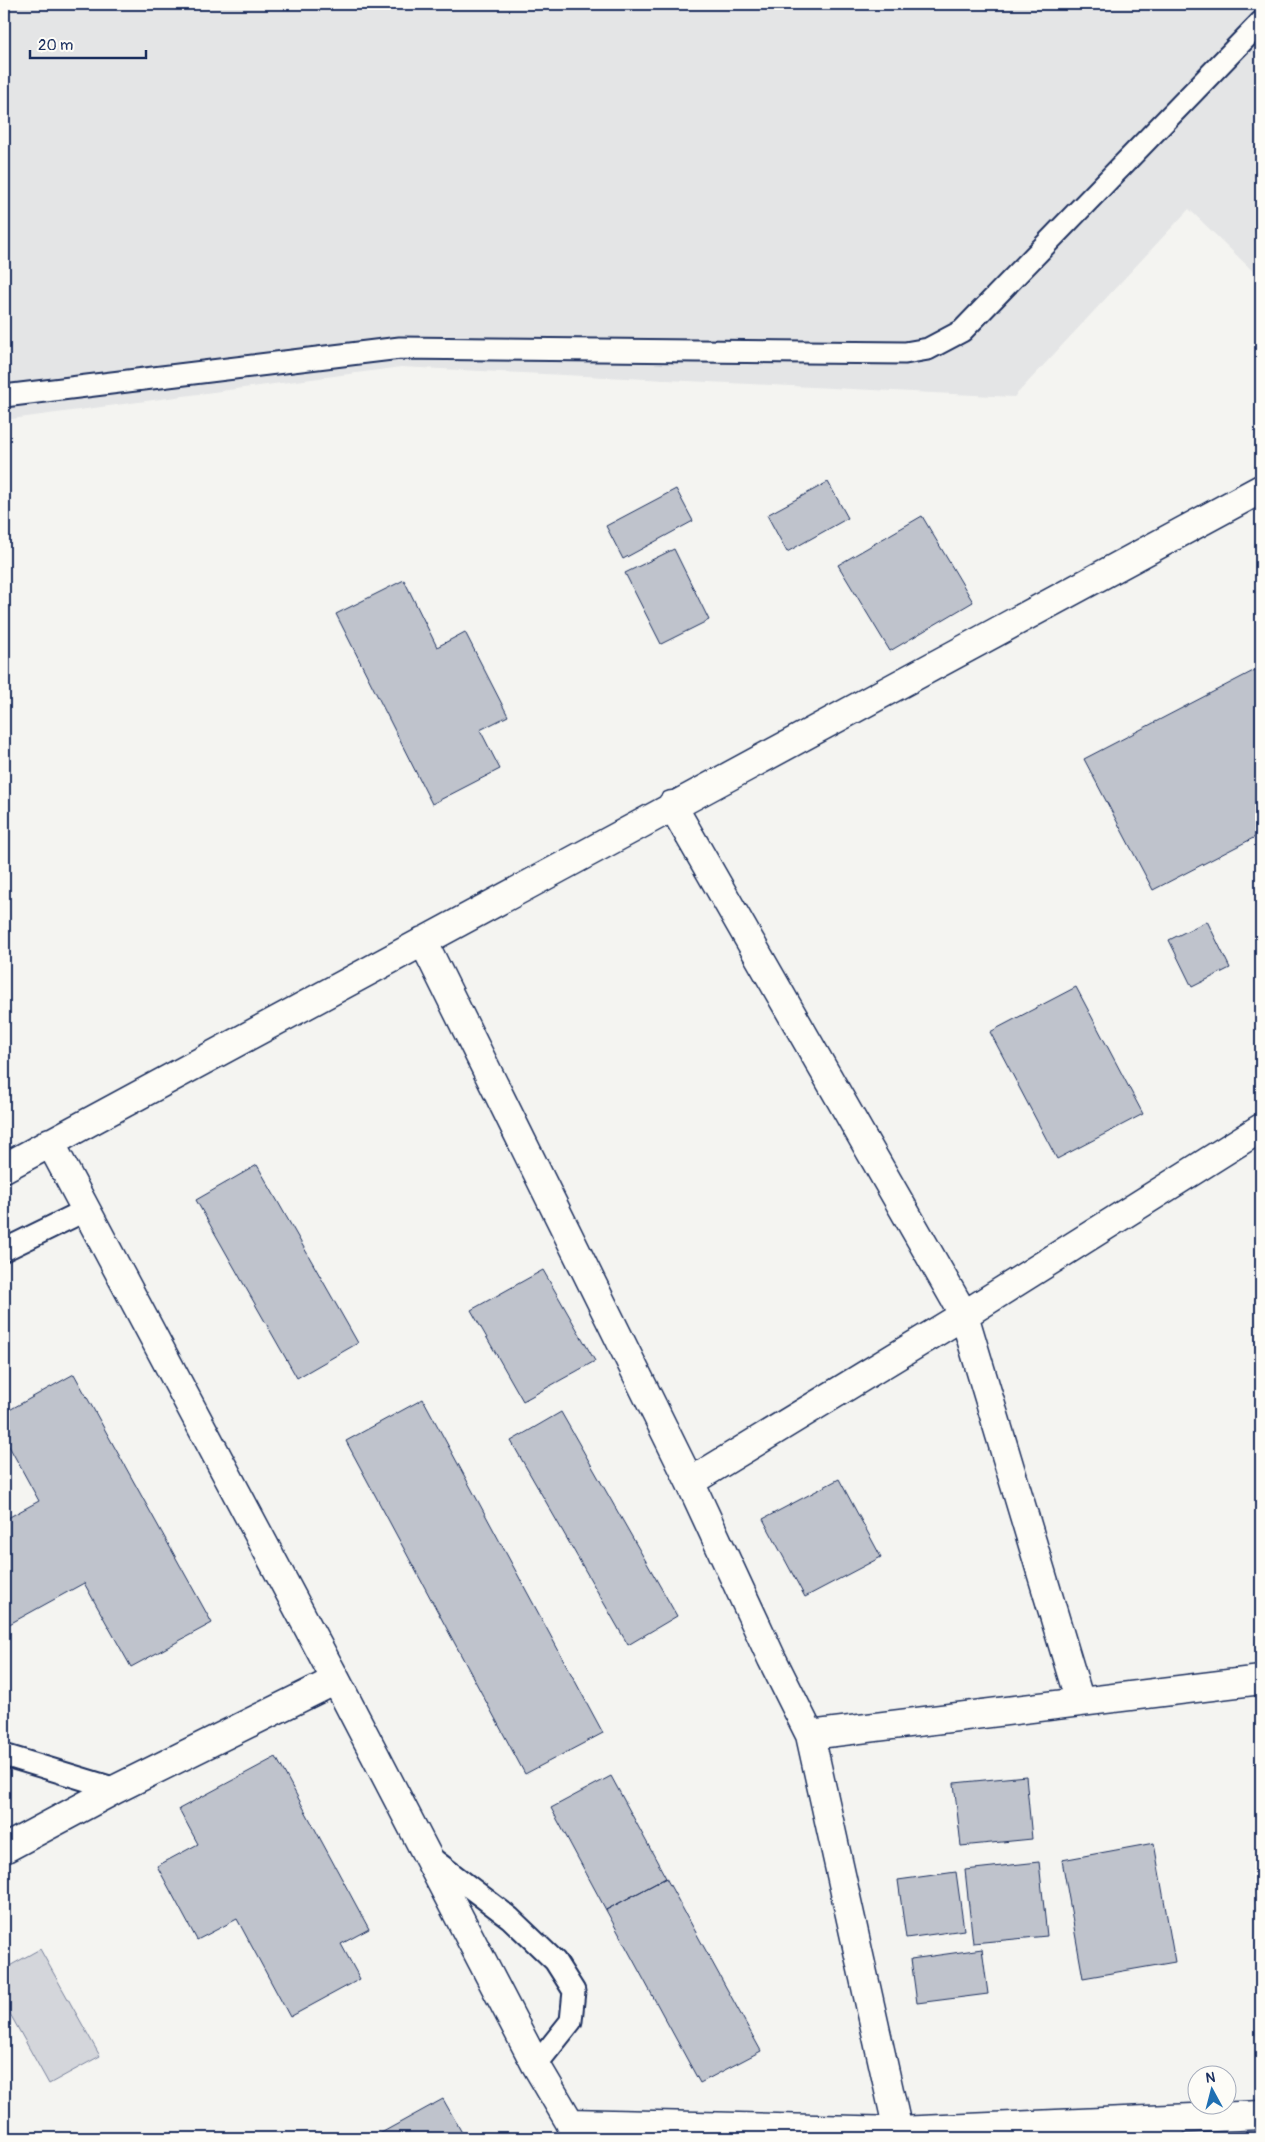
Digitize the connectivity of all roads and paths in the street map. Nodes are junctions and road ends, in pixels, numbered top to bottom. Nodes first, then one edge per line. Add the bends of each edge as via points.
1 (1261, 22) edge
2 (4, 396) edge
3 (1261, 489) edge
4 (672, 806) junction
5 (423, 941) junction
6 (1261, 1128) edge
7 (50, 1142) junction
8 (4, 1168) edge
9 (86, 1210) junction
10 (4, 1250) edge
11 (964, 1315) junction
12 (690, 1482) junction
13 (336, 1680) junction
14 (1261, 1680) edge
15 (1080, 1702) junction
16 (810, 1735) junction
17 (4, 1755) edge
18 (116, 1789) junction
19 (4, 1849) edge
20 (427, 1855) junction
21 (536, 2065) junction
22 (1261, 2115) edge
23 (1173, 2128) edge
24 (574, 2131) edge
25 (896, 2135) edge

1 - 2 lane via 962,331 928,348 905,353 400,348
3 - 4 street
4 - 5 street
4 - 11 street
5 - 7 street
5 - 12 street
6 - 11 street
7 - 8 street
7 - 9 street
9 - 10 lane
9 - 13 street
11 - 12 street
11 - 15 street
12 - 16 street
13 - 18 street
13 - 20 street
14 - 15 street
15 - 16 street
16 - 25 street
17 - 18 lane
18 - 19 street
20 - 21 street
20 - 21 lane via 510,1918 555,1961 574,1991 571,2021
21 - 24 street
22 - 23 street
23 - 25 street
24 - 25 street

